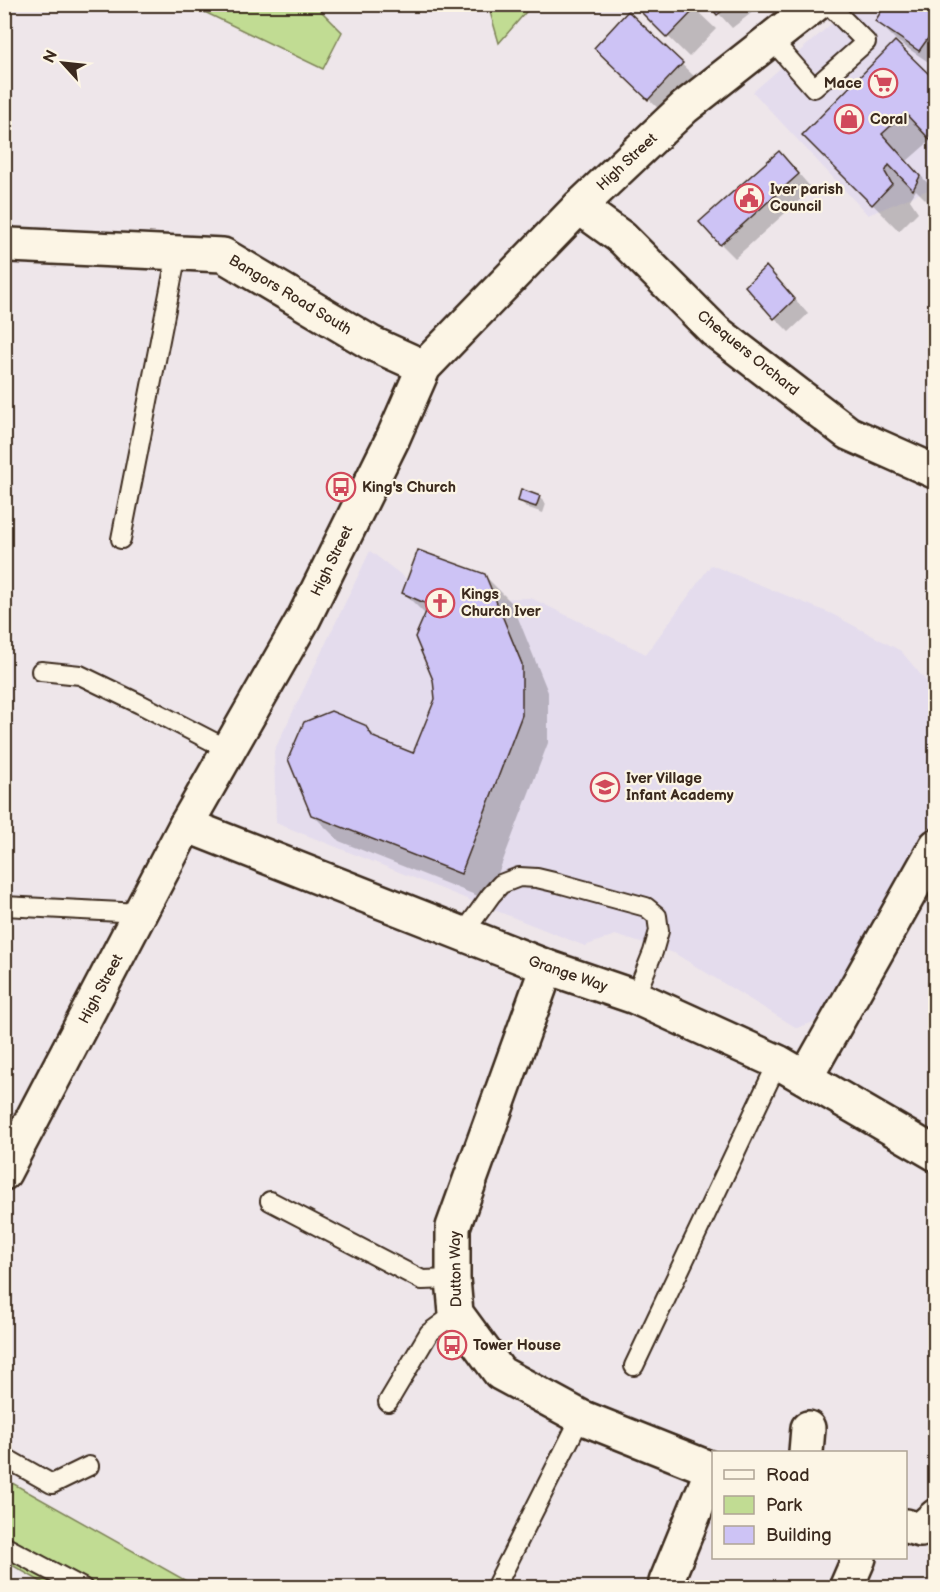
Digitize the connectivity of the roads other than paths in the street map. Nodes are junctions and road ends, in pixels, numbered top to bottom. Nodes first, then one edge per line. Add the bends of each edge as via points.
1 (816, 4) edge
2 (828, 4) edge
3 (772, 40) junction
4 (579, 207) junction
5 (4, 242) edge
6 (177, 253) junction
7 (424, 368) junction
8 (936, 472) edge
9 (121, 539) dead end
10 (41, 671) dead end
11 (229, 750) junction
12 (186, 825) junction
13 (936, 846) edge
14 (4, 906) edge
15 (140, 913) junction
16 (463, 934) junction
17 (547, 967) junction
18 (634, 996) junction
19 (777, 1062) junction
20 (806, 1077) junction
21 (936, 1154) edge
22 (4, 1173) edge
23 (270, 1201) dead end
24 (453, 1279) junction
25 (456, 1313) junction
26 (634, 1366) dead end
27 (388, 1402) dead end
28 (581, 1417) junction
29 (4, 1458) edge
30 (89, 1466) dead end
31 (712, 1470) edge
32 (712, 1472) edge
33 (4, 1546) edge
34 (858, 1559) edge
35 (666, 1582) dead end
36 (83, 1587) edge
37 (495, 1587) edge
38 (846, 1587) edge

1 - 3 street, High Street
2 - 3 lane via 866,42 814,88
3 - 4 street, High Street via 685,107
4 - 7 street, High Street
4 - 8 street, Chequers Orchard via 622,238 715,331 848,433
5 - 6 street, Bangors Road South
6 - 7 street, Bangors Road South via 223,255 371,343
6 - 9 lane
7 - 11 street, High Street via 304,618
10 - 11 lane via 80,675
11 - 12 street, High Street
12 - 15 street, High Street
12 - 16 street, Grange Way
13 - 20 street
14 - 15 lane
15 - 22 street, High Street
16 - 17 street, Grange Way
16 - 18 lane via 501,884 519,877 537,878 646,907 657,916 659,931
17 - 18 street, Grange Way
17 - 24 street, Dutton Way via 453,1227
18 - 19 street, Grange Way
19 - 20 street, Grange Way
19 - 26 lane
20 - 21 street, Grange Way
23 - 24 lane via 422,1280
24 - 25 street, Dutton Way
25 - 27 lane via 429,1333
25 - 28 street, Dutton Way via 500,1374
28 - 31 street, Dutton Way
28 - 37 lane
29 - 30 lane via 52,1484
32 - 35 street
33 - 36 lane
34 - 38 street

